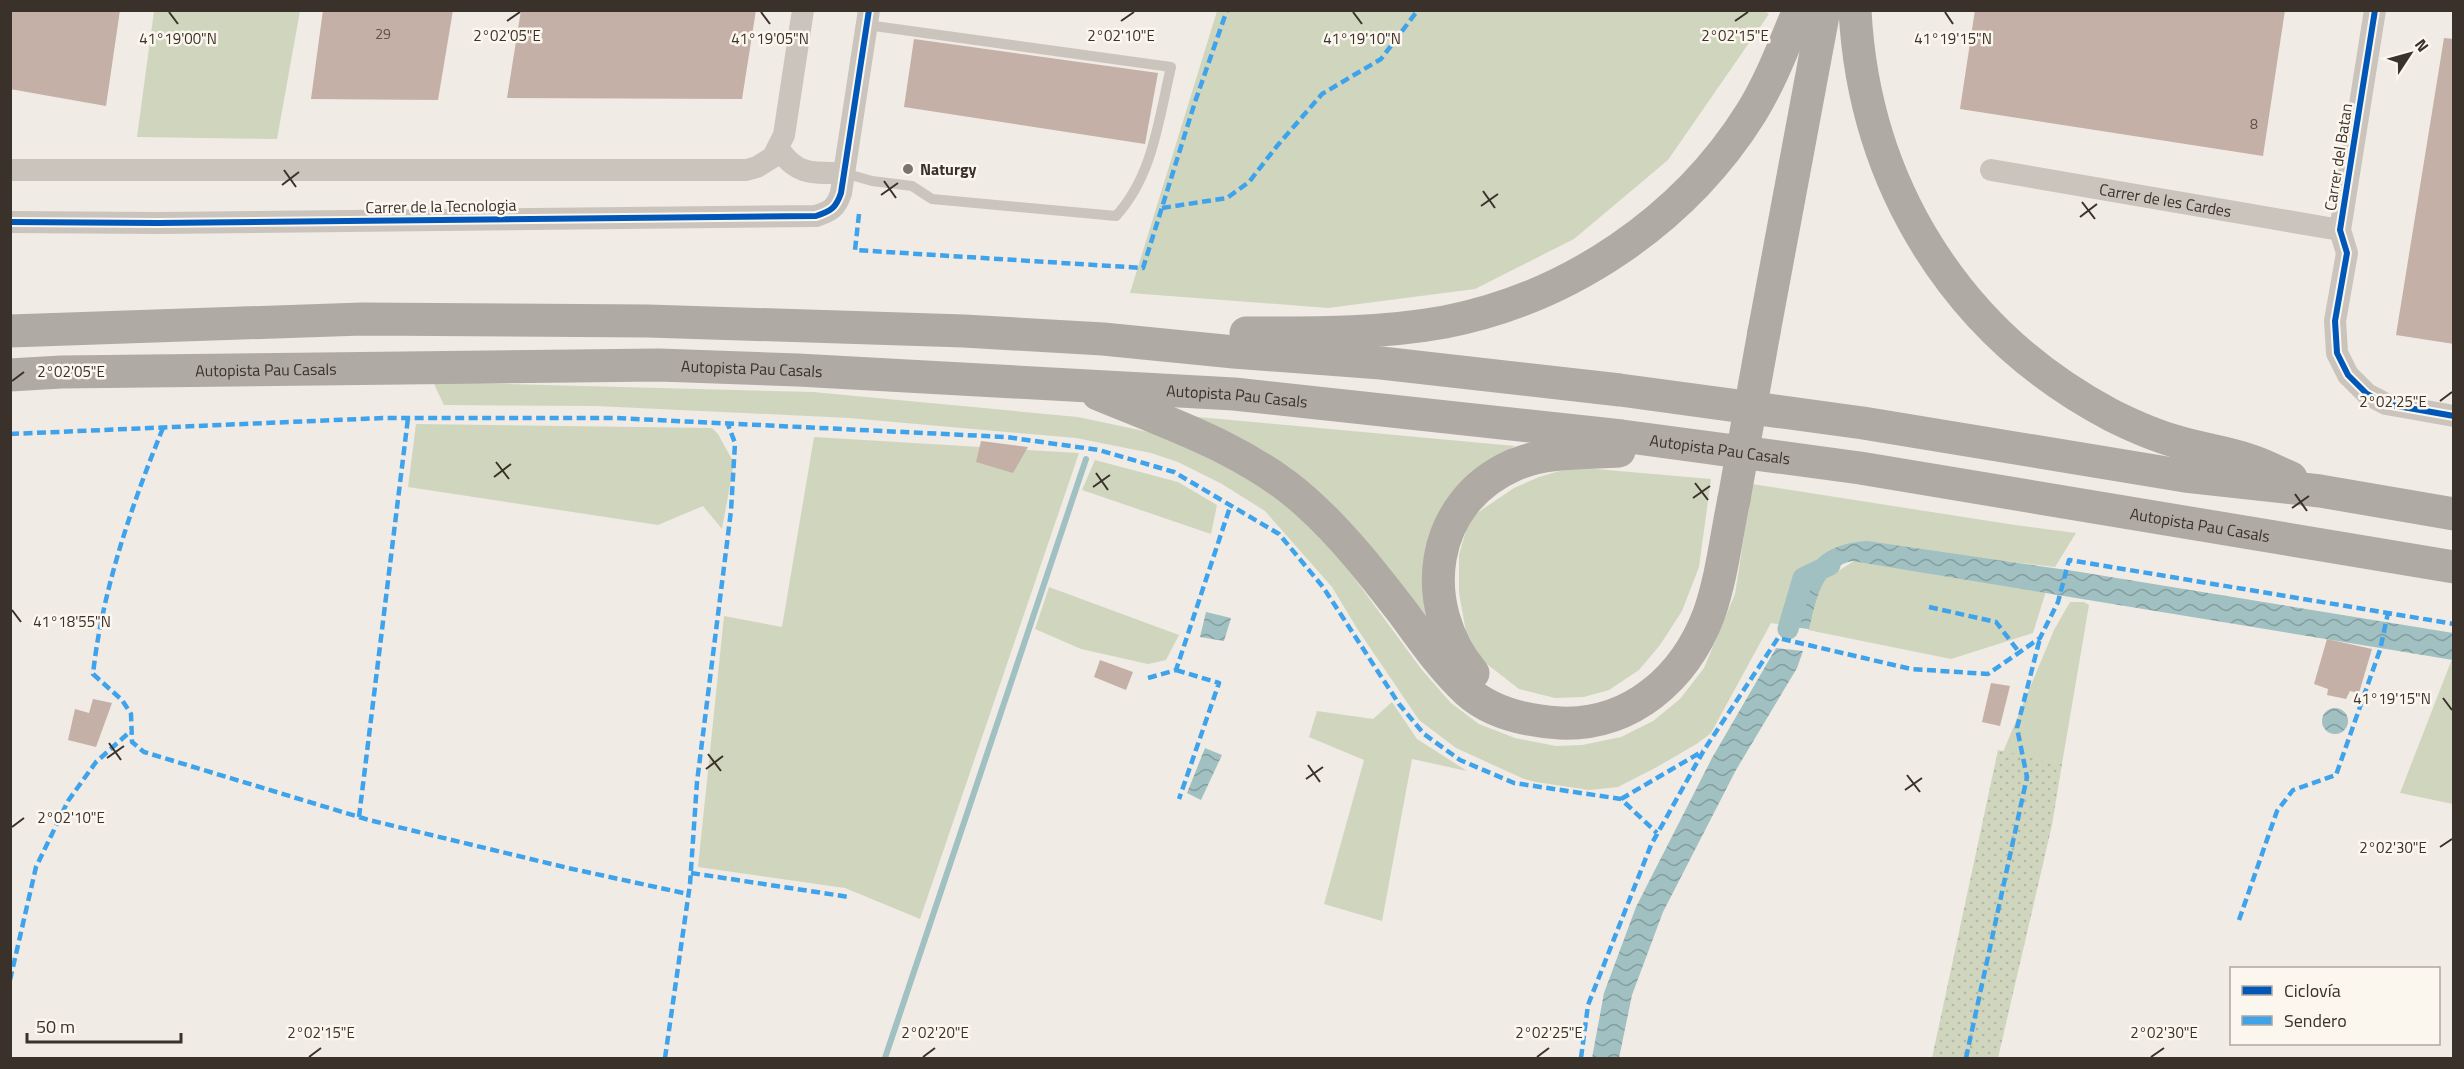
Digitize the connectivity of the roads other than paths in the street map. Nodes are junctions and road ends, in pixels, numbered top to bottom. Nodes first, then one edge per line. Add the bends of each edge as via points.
1 (803, 10) edge
2 (1799, 10) edge
3 (1824, 10) edge
4 (1855, 10) edge
5 (2375, 10) edge
6 (868, 18) edge
7 (779, 149) junction
8 (10, 170) edge
9 (1991, 170) dead end
10 (844, 174) junction
11 (10, 222) edge
12 (2340, 230) junction
13 (10, 331) edge
14 (1103, 339) junction
15 (10, 375) edge
16 (1074, 384) junction
17 (2450, 415) edge
18 (1697, 447) junction
19 (2320, 490) junction
20 (2454, 514) edge
21 (2454, 567) edge
22 (1543, 722) junction

1 - 7 street
2 - 14 highway via 1751,113 1711,166 1659,219 1622,247 1546,290 1444,322 1380,330 1172,333
3 - 22 highway, bridge via 1734,499 1709,614 1677,672 1654,694 1627,711 1596,720
4 - 19 highway via 1864,88 1880,149 1905,210 1958,290 1993,328 2032,364 2112,415 2177,442 2248,459
5 - 12 street, Carrer del Batan
6 - 10 street, Carrer de la Tecnologia
6 - 10 lane via 1171,67 1150,155 1128,203 1116,216 932,199 912,186
7 - 8 street, Carrer de la Tecnologia via 767,162 746,170
7 - 10 street via 795,168
9 - 12 street, Carrer de les Cardes
10 - 11 street, Carrer de la Tecnologia via 837,205 816,216
12 - 17 street, Carrer del Batan via 2347,253 2335,321 2337,353 2348,375 2367,394 2386,404
13 - 14 highway via 362,319 636,321
14 - 19 highway via 1381,363 1620,390 1863,423 2185,476
15 - 16 highway, Autopista Pau Casals via 659,365
16 - 18 highway, Autopista Pau Casals via 1234,394
16 - 22 highway via 1211,441 1272,476 1305,501 1343,539 1468,692 1501,712
18 - 21 highway, Autopista Pau Casals via 1860,468
18 - 22 highway via 1570,454 1524,462 1493,477 1457,514 1438,568 1439,608 1447,634 1461,659 1481,682
19 - 20 highway

